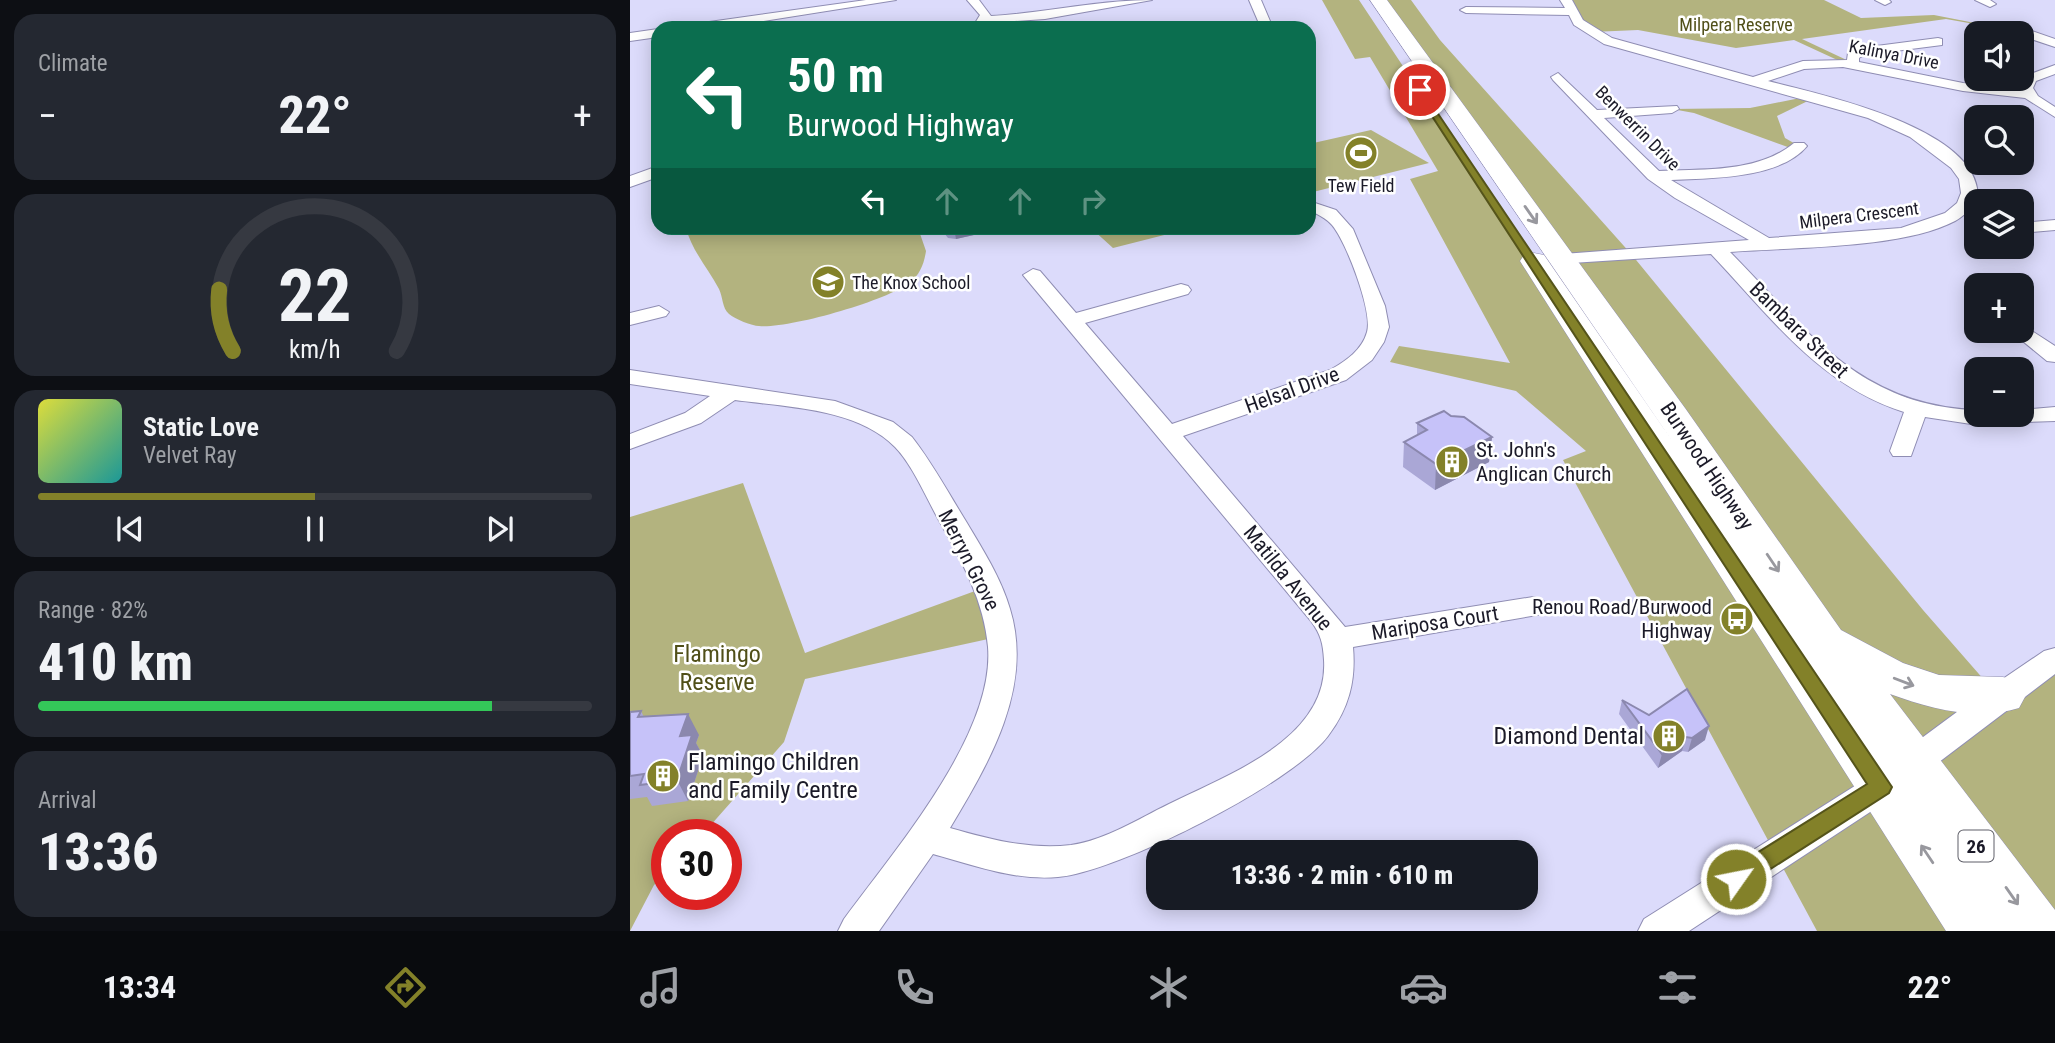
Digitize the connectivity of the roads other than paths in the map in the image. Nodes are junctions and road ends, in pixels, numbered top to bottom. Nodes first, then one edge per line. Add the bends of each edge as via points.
1 (890, 0) edge
2 (972, 0) edge
3 (1146, 0) edge
4 (1255, 0) edge
5 (1359, 0) edge
6 (1378, 0) edge
7 (1568, 6) edge
8 (756, 8) dead end
9 (1466, 10) dead end
10 (789, 15) junction
11 (764, 18) junction
12 (743, 21) edge
13 (794, 21) edge
14 (982, 21) edge
15 (1005, 21) edge
16 (1264, 21) edge
17 (651, 34) edge
18 (2034, 36) edge
19 (630, 37) edge
20 (1938, 42) dead end
21 (2055, 43) edge
22 (1853, 64) junction
23 (2055, 69) edge
24 (1558, 76) dead end
25 (1754, 81) junction
26 (2028, 94) junction
27 (1672, 109) dead end
28 (2055, 113) edge
29 (1596, 114) junction
30 (1799, 146) dead end
31 (651, 174) edge
32 (1657, 177) junction
33 (630, 181) edge
34 (1316, 207) edge
35 (1955, 214) junction
36 (1964, 217) edge
37 (2055, 225) edge
38 (2034, 227) edge
39 (1766, 244) junction
40 (1717, 248) junction
41 (1563, 260) junction
42 (1033, 275) dead end
43 (1181, 290) dead end
44 (659, 312) dead end
45 (630, 319) edge
46 (1070, 321) junction
47 (2034, 340) edge
48 (2055, 356) edge
49 (630, 377) edge
50 (731, 391) junction
51 (1916, 408) junction
52 (2055, 414) edge
53 (1168, 433) junction
54 (630, 442) edge
55 (1902, 452) dead end
56 (1533, 607) dead end
57 (1823, 638) junction
58 (1337, 639) junction
59 (2055, 659) edge
60 (2003, 695) junction
61 (1898, 774) junction
62 (923, 836) junction
63 (857, 931) edge
64 (1657, 931) edge
65 (1978, 931) edge
66 (2037, 931) edge

1 - 10 street
2 - 14 street via 984,10
3 - 15 street
4 - 16 street
5 - 61 highway, Burwood Highway / 26
6 -> 41 highway, Burwood Highway / 26
7 - 9 street
7 - 25 street via 1583,26 1608,41
8 - 11 street
10 - 11 street
10 - 13 street
11 - 12 street
17 - 19 street
18 - 21 street
20 - 22 street via 1861,52 1853,56
22 - 25 street, Kalinya Drive via 1803,65
22 - 26 street, Kalinya Drive via 1963,87
23 - 26 street via 2031,79
24 - 29 street, Benwerrin Drive
25 - 35 street via 1872,114 1939,148 1962,167 1971,183 1970,199
26 - 28 street
27 - 29 street
29 - 32 street, Benwerrin Drive
30 - 32 street via 1791,154 1761,165
31 - 33 street
32 - 39 street, Benwerrin Drive
34 - 53 street, Helsal Drive via 1334,217 1346,232 1379,322 1374,342 1348,369 1329,379
35 - 36 street
35 - 39 street, Milpera Crescent via 1901,233
37 - 38 street
39 - 40 street, Milpera Crescent
40 - 41 street, Milpera Crescent
40 - 51 street, Bambara Street via 1829,365 1874,393
41 -> 57 highway, Burwood Highway / 26 via 1674,415
42 - 46 street, Matilda Avenue
43 - 46 street
44 - 45 street
46 - 53 street, Matilda Avenue
47 - 48 street
49 - 50 street, Merryn Grove
50 - 54 street via 693,418
50 - 62 street, Merryn Grove via 835,408 896,435 913,454 996,610 1003,650 997,702 973,759
51 - 52 street, Bambara Street via 1984,419
51 - 55 street
53 - 58 street, Matilda Avenue
56 - 58 street, Mariposa Court
57 -> 60 highway via 1887,675 1937,693
57 - 61 highway, Burwood Highway / 26
58 - 62 street, Matilda Avenue via 1339,669 1317,729 1248,781 1129,840 1075,860 1027,862
59 - 60 street
60 - 61 street
61 - 64 street
65 -> 61 highway, Burwood Highway / 26
61 -> 66 highway, Burwood Highway / 26
62 - 63 street, Merryn Grove

